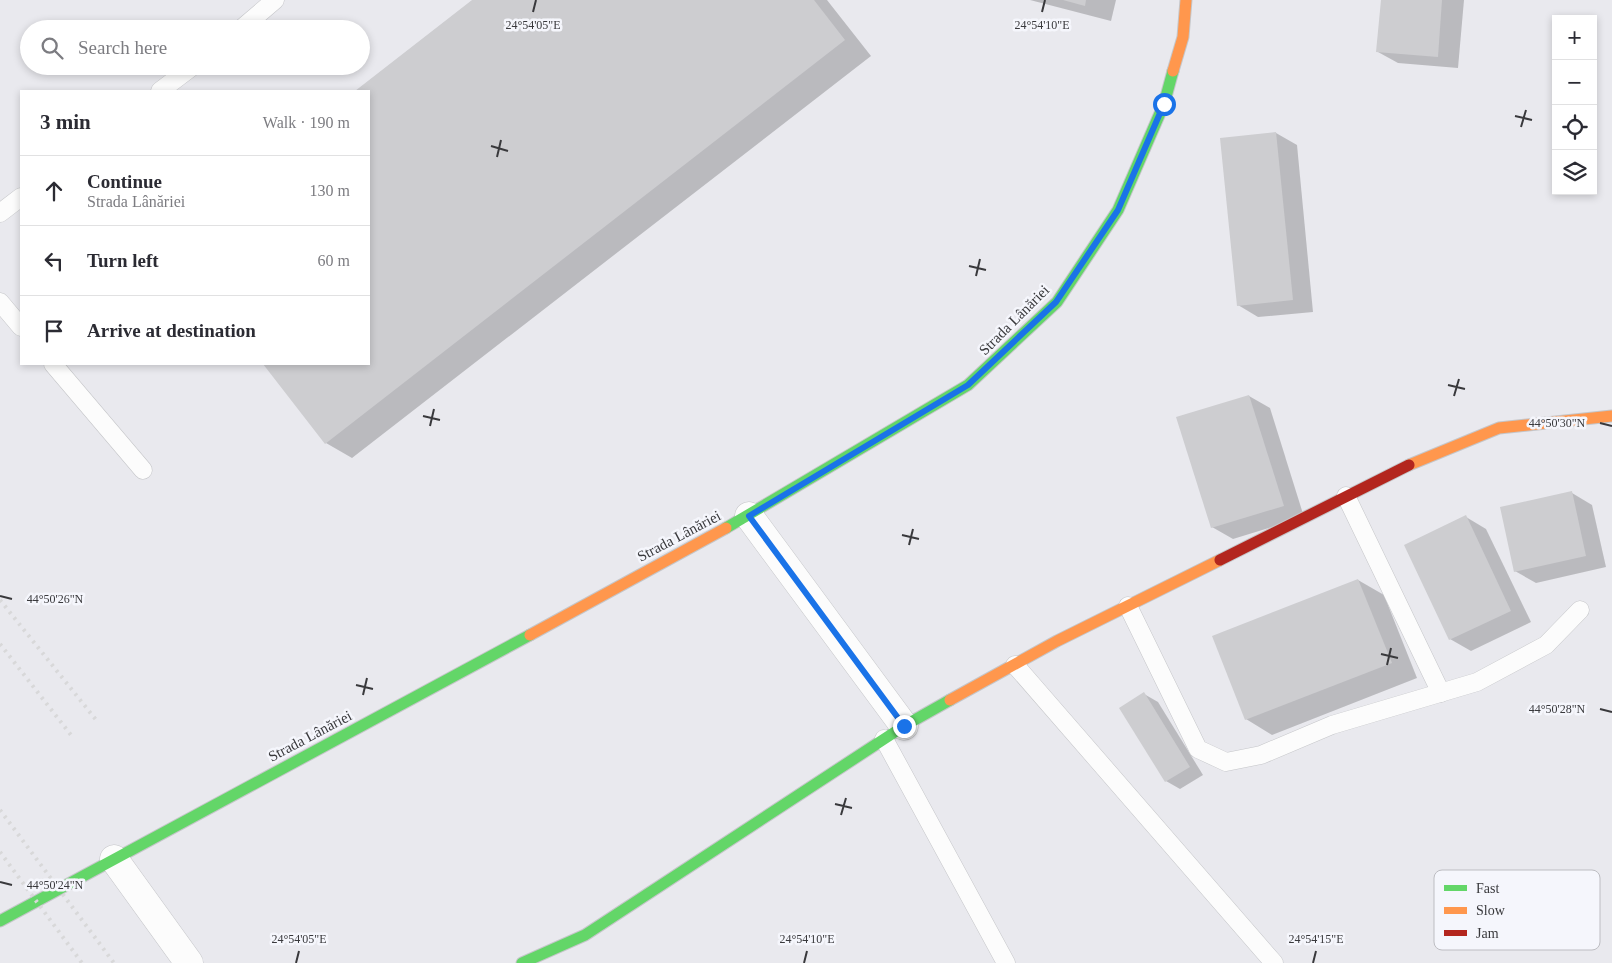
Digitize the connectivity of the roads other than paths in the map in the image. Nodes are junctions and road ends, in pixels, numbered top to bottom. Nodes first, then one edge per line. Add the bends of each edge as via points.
1 (275, 0) edge
2 (1186, 0) edge
3 (252, 20) edge
4 (181, 75) edge
5 (161, 90) edge
6 (20, 198) edge
7 (0, 213) edge
8 (0, 302) edge
9 (20, 326) edge
10 (53, 365) edge
11 (1612, 416) edge
12 (143, 470) dead end
13 (1346, 496) junction
14 (749, 516) junction
15 (1128, 606) junction
16 (1580, 610) dead end
17 (1015, 665) junction
18 (1441, 693) junction
19 (894, 733) junction
20 (114, 859) junction
21 (0, 921) edge
22 (189, 963) edge
23 (522, 963) edge
24 (1006, 963) edge
25 (1274, 963) edge

1 - 3 lane
2 - 14 street, Strada Lânăriei via 1183,38 1164,104 1118,210 1056,302 968,385
4 - 5 lane
6 - 7 lane
8 - 9 lane
10 - 12 lane
11 - 13 street via 1499,428 1407,466
13 - 15 street
13 - 18 lane
14 - 19 street
14 - 20 street, Strada Lânăriei
15 - 17 street
15 - 18 lane via 1198,749 1226,762 1260,755 1332,725
16 - 18 lane via 1546,645 1477,682
17 - 19 street
17 - 25 lane
19 - 23 street via 585,935
19 - 24 lane
20 - 21 street, Strada Lânăriei
20 - 22 street

